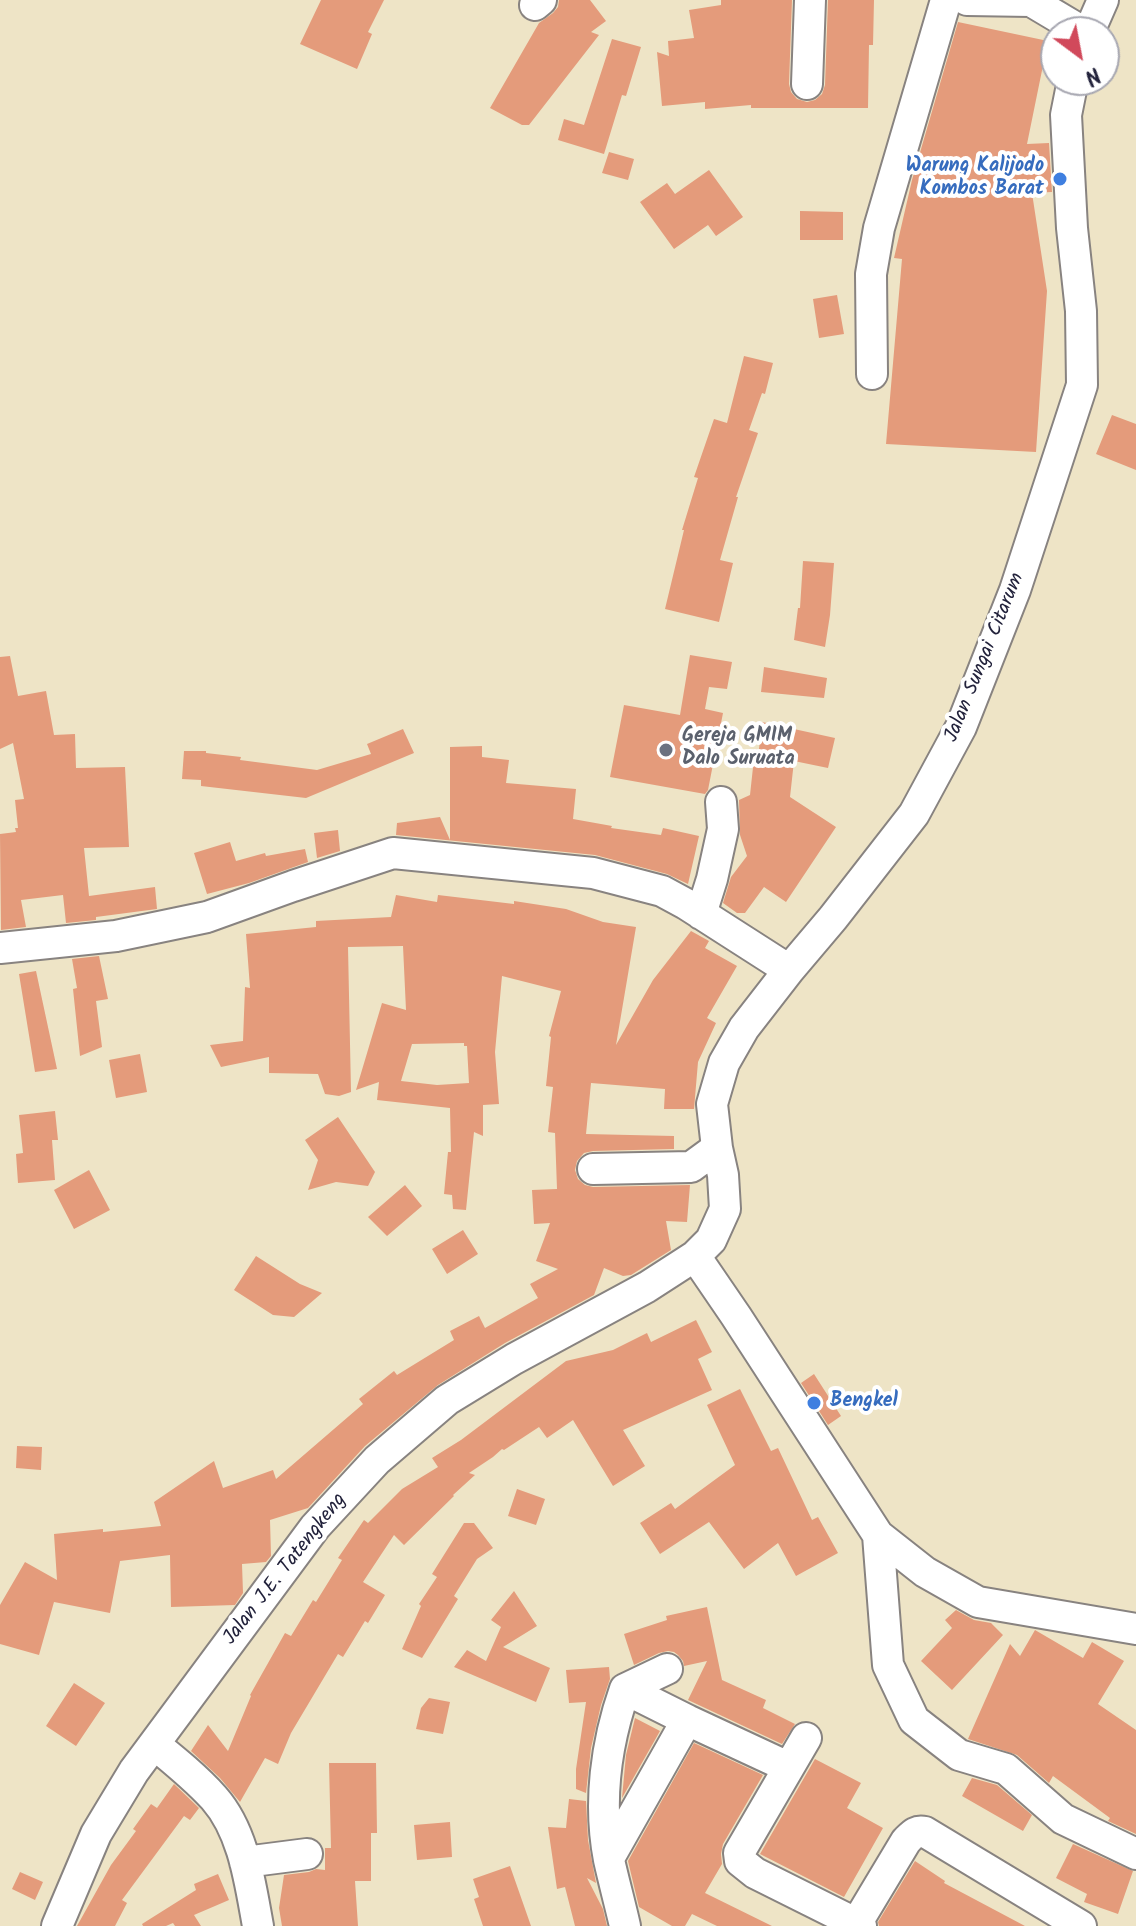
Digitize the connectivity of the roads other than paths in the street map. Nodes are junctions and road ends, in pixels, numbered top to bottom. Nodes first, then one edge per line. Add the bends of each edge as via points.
1 (810, 0) edge
2 (946, 0) edge
3 (967, 0) edge
4 (1032, 0) edge
5 (1059, 16) edge
6 (807, 84) dead end
7 (1070, 96) edge
8 (872, 374) dead end
9 (721, 802) dead end
10 (701, 914) junction
11 (0, 948) edge
12 (789, 970) junction
13 (717, 1148) junction
14 (593, 1169) dead end
15 (695, 1256) junction
16 (878, 1535) junction
17 (1136, 1629) edge
18 (667, 1669) dead end
19 (625, 1689) junction
20 (687, 1720) junction
21 (806, 1738) dead end
22 (154, 1744) junction
23 (788, 1767) junction
24 (307, 1854) dead end
25 (1136, 1854) edge
26 (609, 1858) junction
27 (245, 1862) junction
28 (857, 1925) edge
29 (57, 1926) edge
30 (258, 1926) edge
31 (625, 1926) edge
32 (1081, 1926) edge

1 - 6 street
2 - 8 street via 879,228 871,274
3 - 4 street
4 - 5 street
7 - 12 street, Jalan Sungai Citarum via 1066,115 1082,385 1015,590 961,727 914,814
9 - 10 street via 723,829
10 - 11 street via 662,891 593,873 393,853 207,917 116,936
10 - 12 street
12 - 13 street, Jalan Sungai Citarum via 724,1063 712,1104
13 - 14 street via 691,1167
13 - 15 street, Jalan Sungai Citarum via 725,1209 711,1240
15 - 16 street
15 - 22 street, Jalan J.E. Tatengkeng via 447,1400 377,1460 315,1527
16 - 17 street via 925,1572 978,1602
16 - 25 street via 888,1665 914,1720 959,1755 1006,1769 1063,1819
18 - 19 street
19 - 20 street
19 - 26 street via 604,1795
20 - 23 street
20 - 26 street
21 - 23 street
22 - 27 street via 216,1800
22 - 29 street, Jalan J.E. Tatengkeng via 96,1834
23 - 28 street via 739,1853 740,1861
24 - 27 street
26 - 31 street
27 - 30 street
28 - 32 street via 906,1841 919,1831

